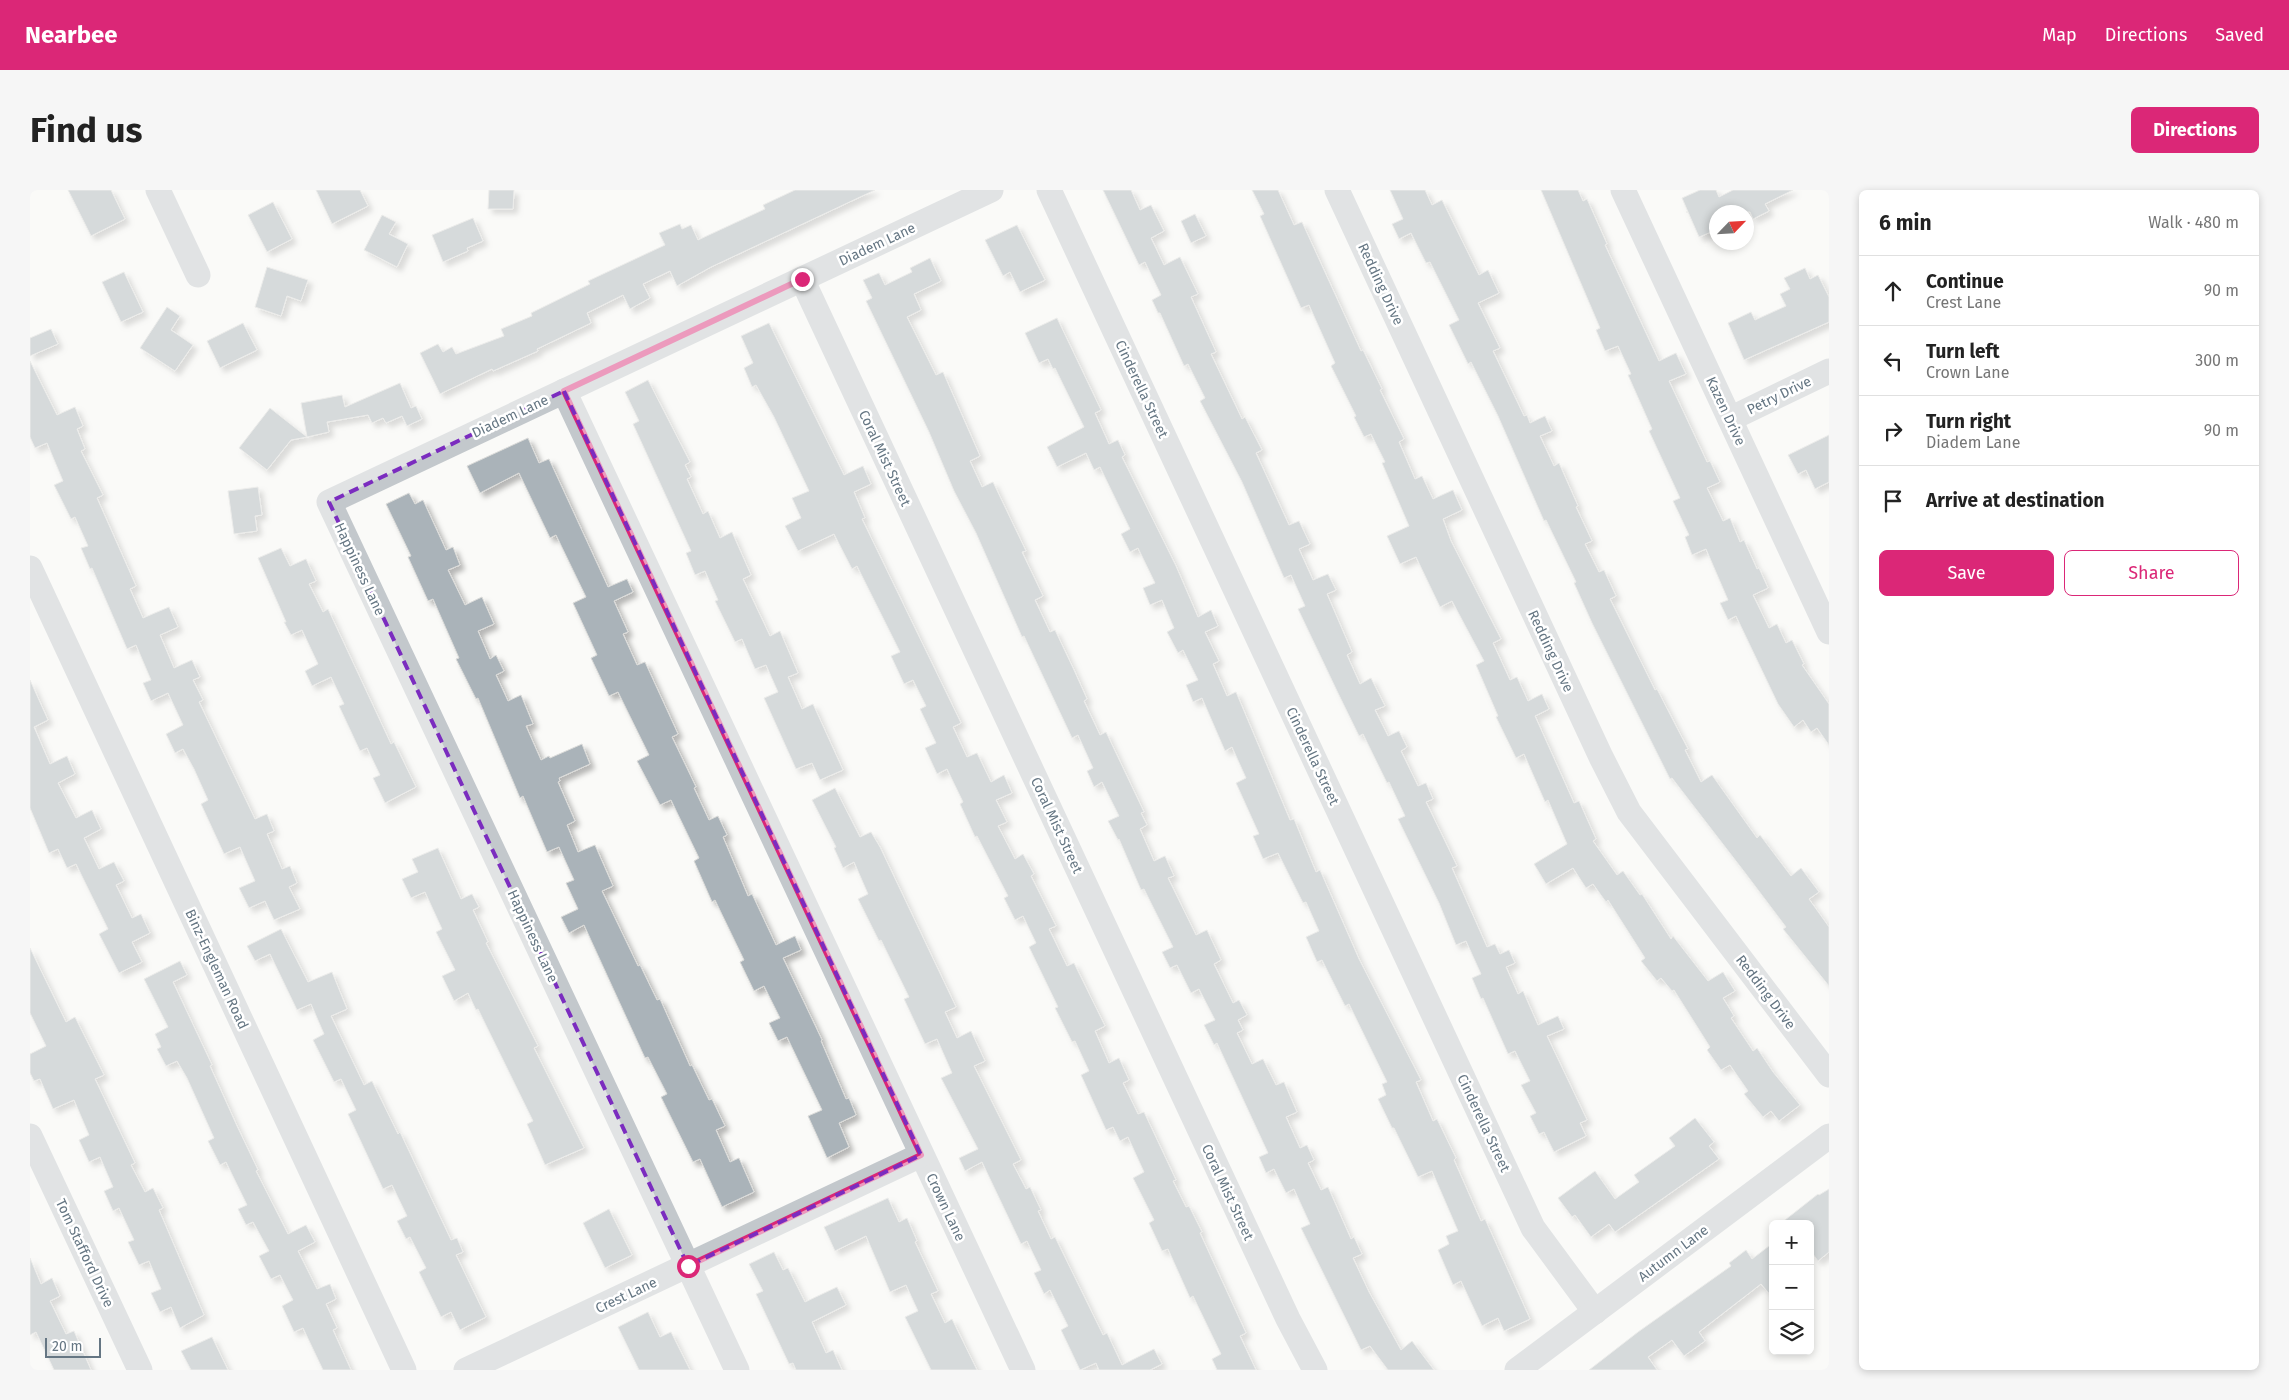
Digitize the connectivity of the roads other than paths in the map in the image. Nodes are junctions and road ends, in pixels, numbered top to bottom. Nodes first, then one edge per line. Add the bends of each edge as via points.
1 (158, 190) edge
2 (991, 190) edge
3 (1048, 190) edge
4 (1337, 190) edge
5 (1623, 190) edge
6 (198, 275) dead end
7 (802, 279) junction
8 (1829, 371) edge
9 (564, 391) junction
10 (1730, 419) junction
11 (329, 502) joint
12 (30, 568) edge
13 (39, 612) edge
14 (1829, 632) edge
15 (1829, 1075) edge
16 (30, 1136) edge
17 (1829, 1136) edge
18 (921, 1155) junction
19 (688, 1266) junction
20 (1596, 1312) junction
21 (140, 1370) edge
22 (404, 1370) edge
23 (466, 1370) edge
24 (737, 1370) edge
25 (1023, 1370) edge
26 (1314, 1370) edge
27 (1517, 1370) edge

1 - 6 street
2 - 7 street, Diadem Lane
3 - 20 street, Cinderella Street via 1533,1228
4 - 15 street, Redding Drive via 1600,757 1629,812
5 - 10 street, Kazen Drive
7 - 9 street, Diadem Lane
7 - 26 street, Coral Mist Street
8 - 10 street, Petry Drive
9 - 11 street, Diadem Lane
9 - 18 street, Crown Lane
10 - 14 street, Kazen Drive
11 - 19 street, Happiness Lane
12 - 13 street, Binz-Engleman Road
13 - 22 street, Binz-Engleman Road
16 - 21 street, Tom Stafford Drive
17 - 20 street, Autumn Lane
18 - 19 street, Crest Lane
18 - 25 street, Crown Lane
19 - 23 street, Crest Lane
19 - 24 street, Happiness Lane
20 - 27 street, Autumn Lane

